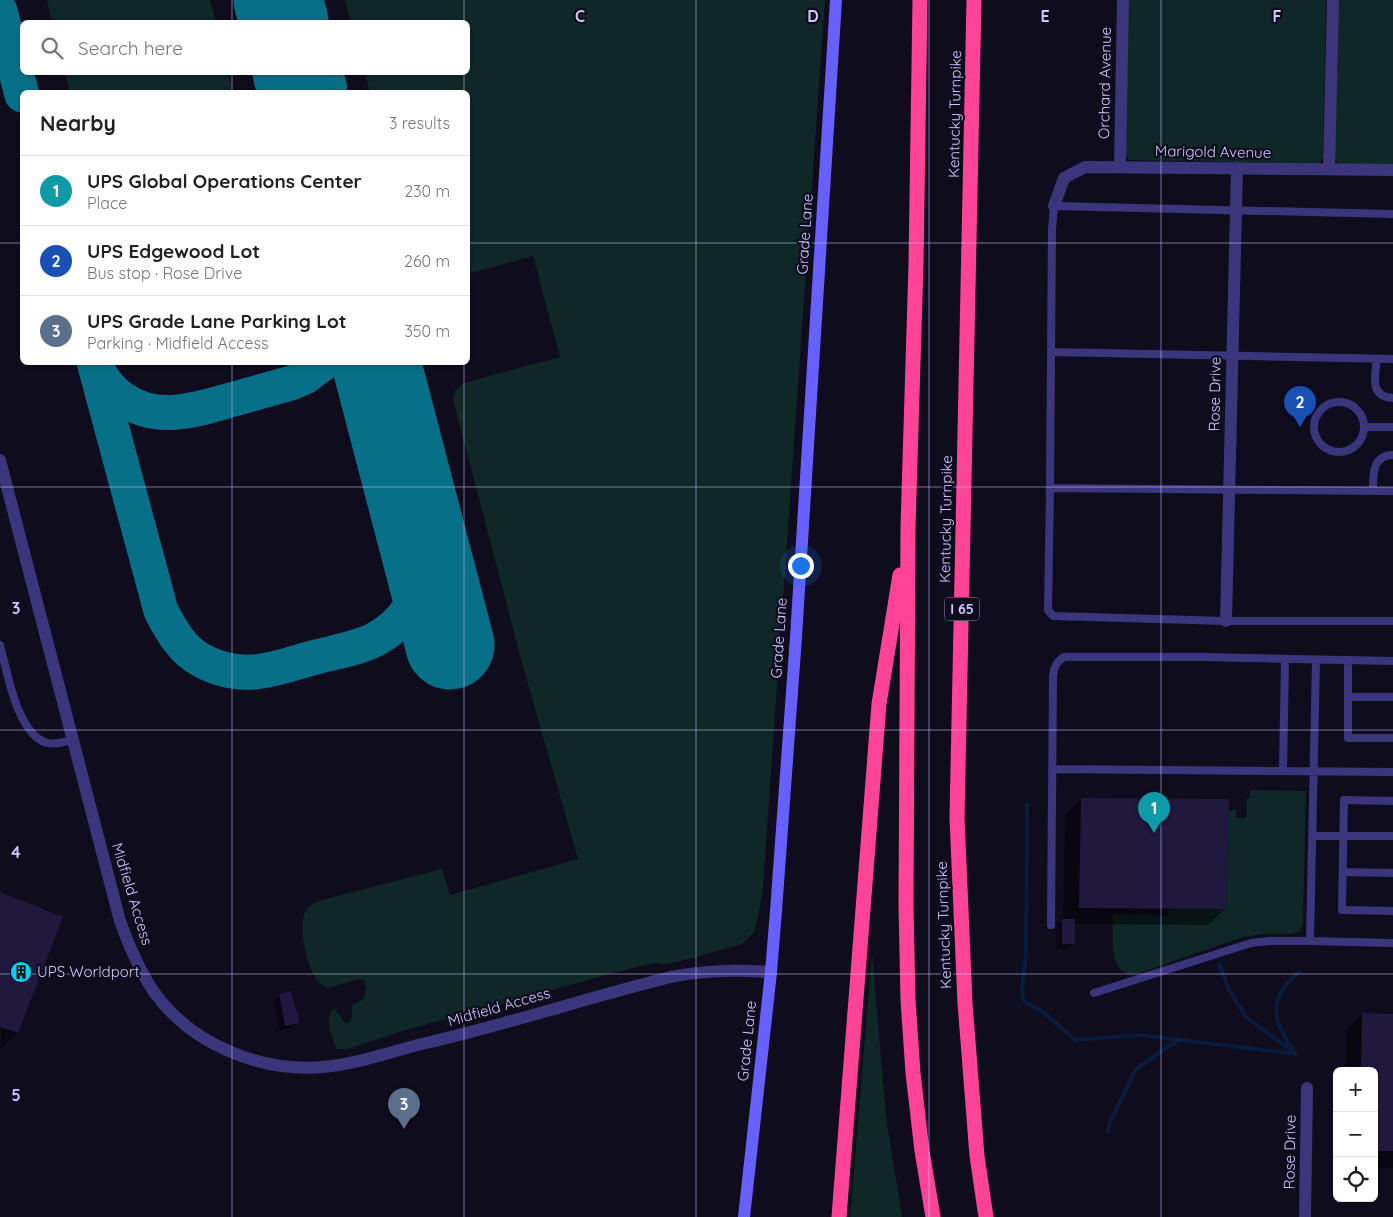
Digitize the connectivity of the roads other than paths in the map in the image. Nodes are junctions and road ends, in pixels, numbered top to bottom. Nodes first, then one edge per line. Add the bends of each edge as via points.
1 (836, 0) edge
2 (920, 0) edge
3 (974, 0) edge
4 (1123, 0) edge
5 (1333, 0) edge
6 (1120, 167) junction
7 (1237, 168) junction
8 (1329, 170) junction
9 (1393, 170) edge
10 (1054, 206) junction
11 (1236, 211) junction
12 (1393, 214) edge
13 (1051, 352) junction
14 (1232, 356) junction
15 (1376, 359) junction
16 (1393, 359) edge
17 (1393, 398) edge
18 (1364, 427) junction
19 (1393, 427) edge
20 (1393, 455) edge
21 (0, 460) edge
22 (1050, 488) junction
23 (1229, 491) junction
24 (1373, 491) junction
25 (1393, 491) edge
26 (908, 527) junction
27 (1226, 621) junction
28 (1393, 621) edge
29 (0, 645) edge
30 (1285, 659) junction
31 (1316, 660) junction
32 (1348, 660) junction
33 (1393, 662) edge
34 (1348, 697) junction
35 (1393, 698) edge
36 (1393, 738) edge
37 (73, 740) junction
38 (1052, 769) junction
39 (1283, 771) junction
40 (1314, 772) junction
41 (1393, 772) edge
42 (1393, 800) edge
43 (1313, 836) junction
44 (1343, 836) junction
45 (1393, 836) edge
46 (1343, 872) junction
47 (1393, 873) edge
48 (1393, 911) edge
49 (1051, 925) dead end
50 (1310, 941) junction
51 (1393, 943) edge
52 (771, 972) junction
53 (1094, 993) dead end
54 (1307, 1088) dead end
55 (744, 1217) edge
56 (839, 1217) edge
57 (932, 1217) edge
58 (986, 1217) edge
59 (1305, 1217) edge

1 - 52 main road, Grade Lane
2 - 26 highway
3 - 58 highway, Kentucky Turnpike / I 65 via 958,818 965,1003 977,1156
4 - 6 street, Orchard Avenue
5 - 8 street
6 - 7 street, Marigold Avenue
6 - 10 street, Marigold Avenue via 1085,167 1064,178
7 - 8 street, Marigold Avenue
7 - 11 street, Rose Drive
8 - 9 street, Marigold Avenue
10 - 11 lane
10 - 13 lane
11 - 12 lane
11 - 14 street, Rose Drive
13 - 14 lane
13 - 22 lane
14 - 15 lane
14 - 23 street, Rose Drive
15 - 16 lane
15 - 17 lane via 1375,386 1379,394
18 - 18 lane via 1359,412 1346,403 1338,402 1323,408 1314,430 1316,438 1328,450 1345,452 1359,443
18 - 19 lane
20 - 24 lane via 1387,455 1374,468
21 - 37 street, Midfield Access
22 - 23 lane
22 - 27 lane via 1048,610 1053,616
23 - 24 lane
23 - 27 street, Rose Drive
24 - 25 lane
26 - 56 highway via 879,704
26 - 57 highway via 905,818 908,1000 913,1073
27 - 28 lane
29 - 37 lane via 24,723 41,741 51,744
30 - 31 lane
30 - 38 lane via 1064,657 1058,661 1052,676
30 - 39 lane
31 - 32 lane
31 - 40 lane
32 - 33 lane
32 - 34 lane
34 - 35 lane
34 - 36 lane via 1348,738
37 - 52 street, Midfield Access via 120,921 142,974 166,1008 190,1028 227,1051 250,1060 300,1068 341,1064 671,977 718,970
38 - 39 lane
38 - 49 lane
39 - 40 lane
40 - 41 lane
40 - 43 lane
42 - 44 lane via 1344,800
43 - 44 lane
43 - 50 lane
44 - 45 lane
44 - 46 lane
46 - 47 lane
46 - 48 lane via 1342,910
50 - 51 lane
50 - 53 lane via 1251,943
52 - 55 main road, Grade Lane
54 - 59 street, Rose Drive

